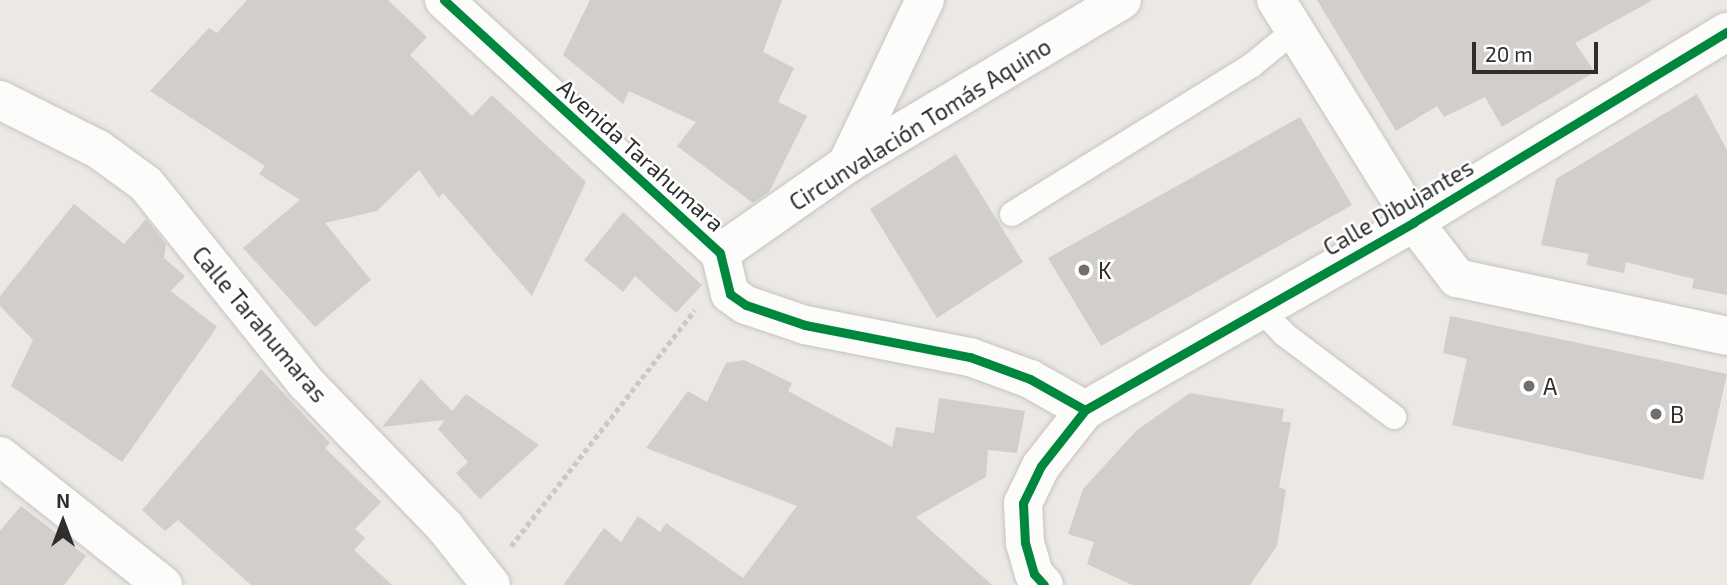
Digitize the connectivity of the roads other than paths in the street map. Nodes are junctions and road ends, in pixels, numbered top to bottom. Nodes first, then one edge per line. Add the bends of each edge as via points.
1 (444, 0) edge
2 (925, 0) edge
3 (1122, 0) edge
4 (1285, 15) edge
5 (1727, 32) edge
6 (0, 100) edge
7 (847, 164) junction
8 (1012, 214) dead end
9 (1413, 222) junction
10 (721, 265) junction
11 (1260, 309) junction
12 (1727, 336) edge
13 (1085, 410) junction
14 (1394, 417) dead end
15 (0, 456) edge
16 (485, 583) edge
17 (163, 585) edge
18 (1044, 585) edge

1 - 10 street, Avenida Tarahumara
2 - 7 street
3 - 7 street, Circunvalación Tomás Aquino
4 - 8 lane via 1251,66
4 - 9 street
5 - 9 street, Calle Dibujantes
6 - 16 street, Calle Tarahumaras via 98,149 146,184 306,383 445,527
7 - 10 street, Circunvalación Tomás Aquino
9 - 11 street, Calle Dibujantes
9 - 12 street via 1457,278
10 - 13 street, Avenida Tarahumara via 730,294 746,305 805,325 970,358 1030,379
11 - 13 street, Calle Dibujantes
11 - 14 lane
13 - 18 street via 1041,466 1023,503 1028,553 1034,574
15 - 17 street

